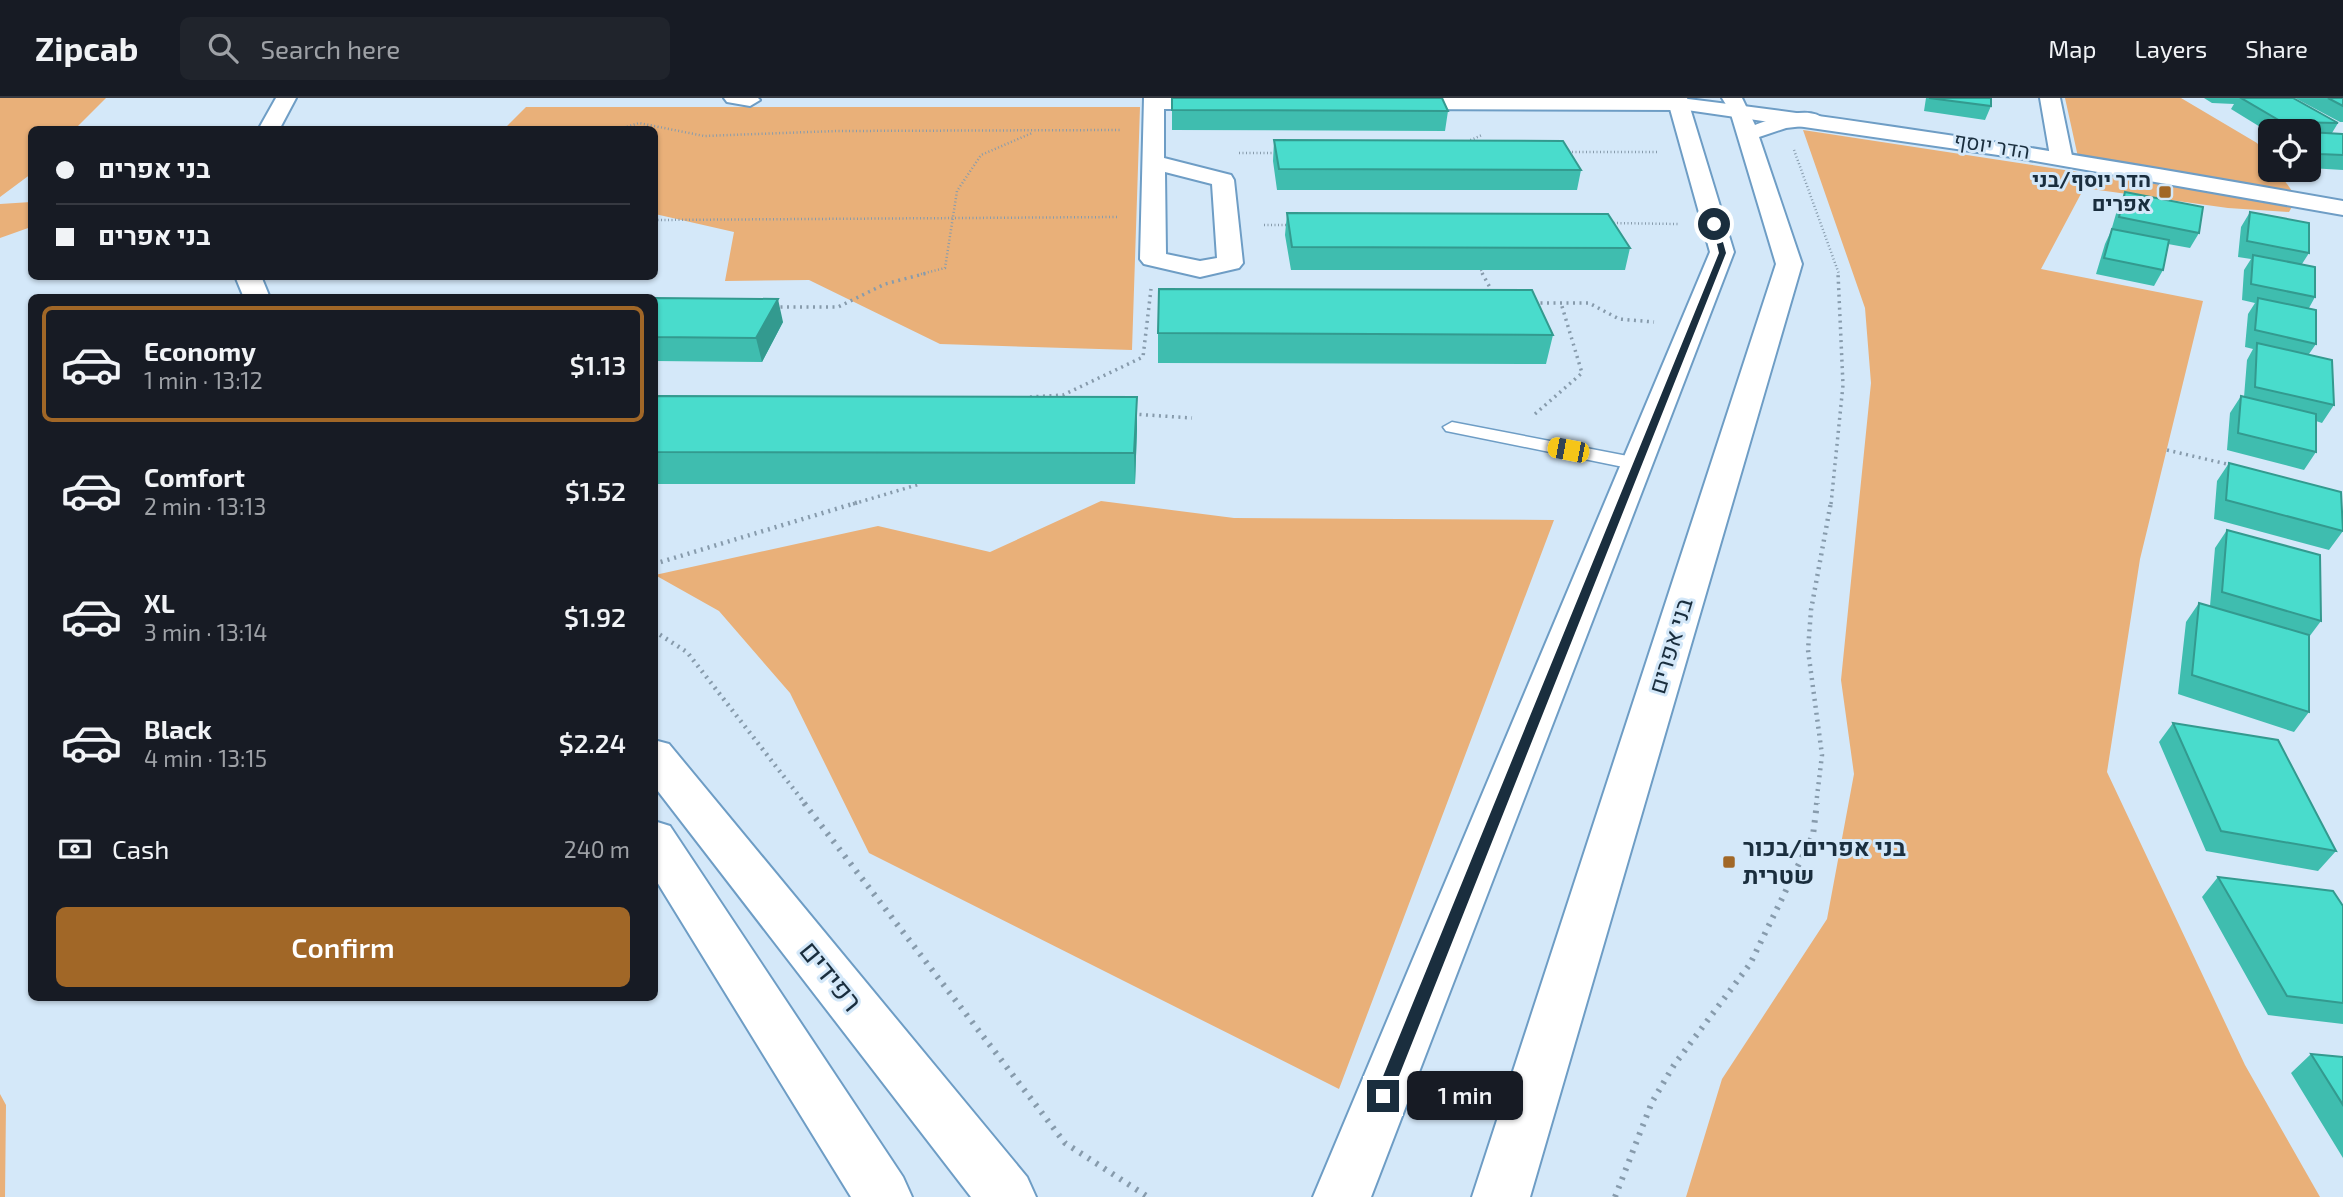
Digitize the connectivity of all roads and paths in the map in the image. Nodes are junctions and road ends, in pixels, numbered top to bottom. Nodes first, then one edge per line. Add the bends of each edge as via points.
1 (286, 98) edge
2 (2050, 98) edge
3 (1155, 101) edge
4 (1678, 101) edge
5 (1252, 103) edge
6 (1364, 103) edge
7 (1736, 104) edge
8 (1814, 120) junction
9 (1784, 122) junction
10 (270, 126) edge
11 (632, 126) edge
12 (650, 126) edge
13 (658, 128) edge
14 (1155, 130) junction
15 (1035, 131) junction
16 (1487, 133) dead end
17 (1746, 134) junction
18 (1464, 143) edge
19 (1555, 152) edge
20 (1693, 152) junction
21 (1234, 153) dead end
22 (1289, 153) edge
23 (2061, 156) junction
24 (1153, 162) junction
25 (2343, 208) edge
26 (1153, 216) junction
27 (658, 220) edge
28 (953, 220) junction
29 (1604, 223) edge
30 (1714, 224) junction
31 (1227, 225) junction
32 (1297, 225) edge
33 (1153, 259) junction
34 (1481, 270) edge
35 (1499, 303) edge
36 (1524, 303) edge
37 (1561, 303) junction
38 (772, 307) edge
39 (1693, 325) junction
40 (1063, 395) junction
41 (1022, 398) edge
42 (1072, 401) edge
43 (1122, 414) edge
44 (1532, 416) dead end
45 (1192, 418) dead end
46 (1452, 427) dead end
47 (2167, 450) dead end
48 (1638, 464) junction
49 (2235, 466) edge
50 (920, 484) edge
51 (658, 563) edge
52 (658, 634) edge
53 (658, 760) edge
54 (658, 844) edge
55 (883, 1197) edge
56 (1007, 1197) edge
57 (1148, 1197) edge
58 (1342, 1197) edge
59 (1501, 1197) edge
60 (1615, 1197) edge

1 - 10 main road
2 - 23 main road
3 - 5 main road
3 - 14 main road
4 - 6 main road, הדר יוסף
4 - 7 main road, הדר יוסף
4 - 20 main road
7 - 8 main road, הדר יוסף
7 - 17 main road, בני אפרים
8 - 9 main road
8 - 23 main road, הדר יוסף
9 - 17 main road
9 - 60 path via 1838,269 1842,312 1843,385 1831,505 1808,650 1822,755 1813,835 1751,964 1674,1065 1652,1102
11 - 12 path
13 - 15 path via 704,136
14 - 15 path
14 - 24 main road
15 - 28 path via 981,155 957,191
16 - 18 path
17 - 59 main road, בני אפרים via 1789,264
19 - 20 path
20 - 30 main road
21 - 22 path
23 - 25 main road, הדר יוסף
24 - 26 main road
24 - 31 main road via 1223,180
26 - 28 path
26 - 33 main road
27 - 28 path
28 - 38 path via 945,268 886,284 838,307
29 - 30 path
30 - 39 main road via 1722,253
31 - 32 path
31 - 33 main road via 1230,263 1200,269
33 - 40 path via 1143,357
34 - 35 path
36 - 37 path
37 - 39 path via 1589,303 1619,319
37 - 44 path via 1582,373
39 - 48 main road
40 - 41 path
40 - 42 path
43 - 45 path
46 - 48 lane
47 - 49 path
48 - 58 main road
50 - 51 path
52 - 57 path via 687,652 704,672 1065,1143
53 - 56 main road, רפידים
54 - 55 main road

